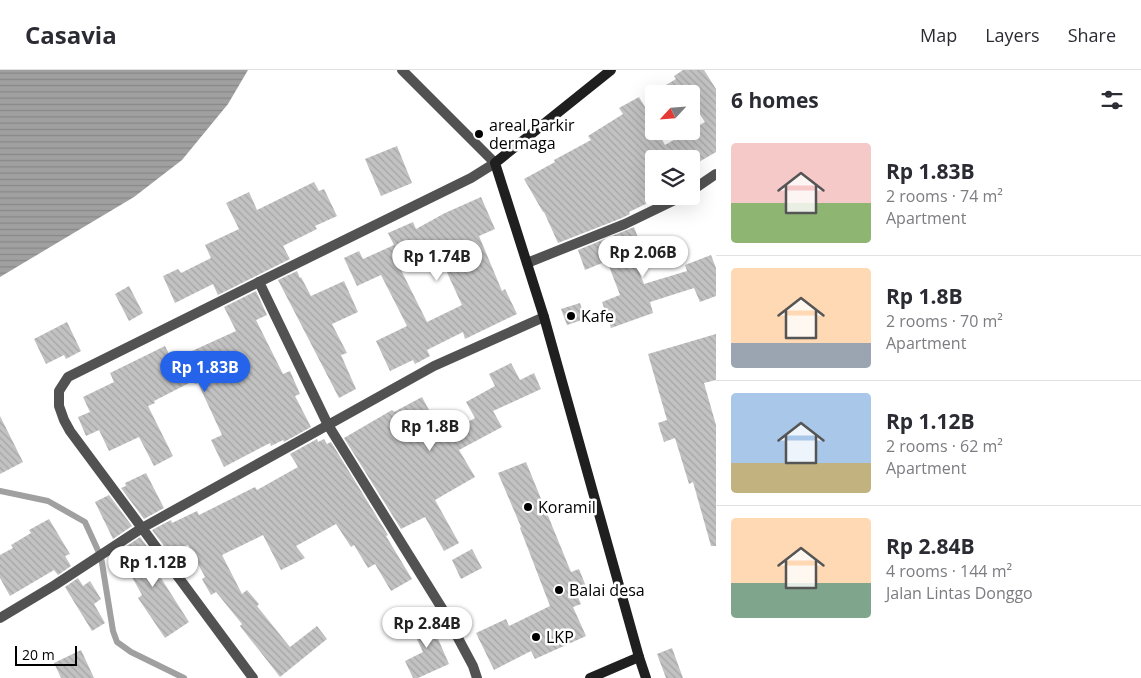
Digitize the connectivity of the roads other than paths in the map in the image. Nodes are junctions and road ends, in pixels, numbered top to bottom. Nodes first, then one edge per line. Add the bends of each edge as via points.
1 (402, 70) edge
2 (612, 70) edge
3 (495, 163) junction
4 (716, 174) edge
5 (700, 185) edge
6 (664, 205) edge
7 (527, 263) junction
8 (259, 282) junction
9 (544, 318) junction
10 (328, 425) junction
11 (142, 528) junction
12 (0, 618) edge
13 (639, 657) junction
14 (252, 678) edge
15 (477, 678) edge
16 (590, 678) edge
17 (646, 678) edge

1 - 3 street
2 - 3 main road
3 - 7 main road
3 - 8 street via 471,178
4 - 5 street
6 - 7 street
7 - 9 main road
8 - 10 street
8 - 11 street via 68,378 59,391 58,406 70,431
9 - 10 street via 434,366
9 - 13 main road
10 - 11 street
10 - 15 street via 443,610
11 - 12 street
11 - 14 street
13 - 16 main road
13 - 17 main road

